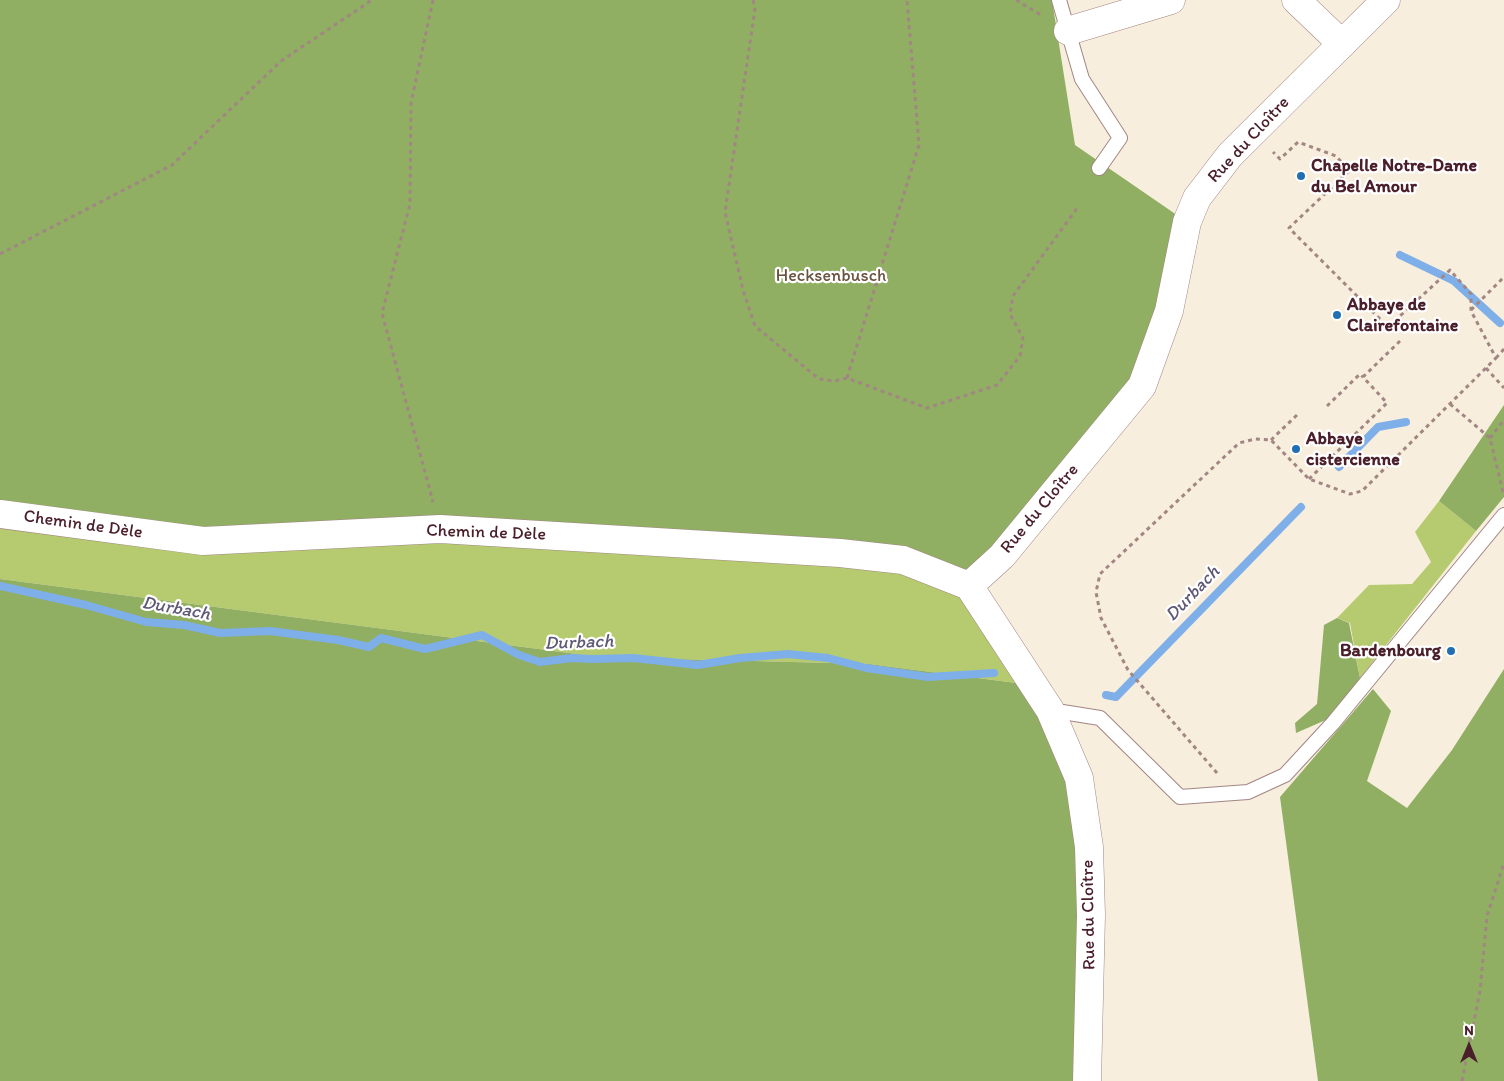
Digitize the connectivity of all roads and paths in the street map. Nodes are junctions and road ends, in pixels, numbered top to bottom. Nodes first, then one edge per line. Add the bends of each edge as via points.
1 (372, 0) edge
2 (433, 0) edge
3 (753, 0) edge
4 (907, 0) edge
5 (1058, 0) edge
6 (1171, 0) edge
7 (1296, 0) edge
8 (1386, 0) edge
9 (1068, 31) junction
10 (1342, 44) junction
11 (1298, 142) dead end
12 (1099, 168) dead end
13 (1078, 207) dead end
14 (0, 254) edge
15 (1504, 277) edge
16 (1471, 311) junction
17 (1400, 341) dead end
18 (1504, 349) edge
19 (1496, 358) junction
20 (1486, 368) junction
21 (1363, 376) junction
22 (847, 378) junction
23 (1504, 388) edge
24 (1450, 404) junction
25 (1327, 406) dead end
26 (1298, 414) dead end
27 (1504, 420) edge
28 (1490, 438) junction
29 (1271, 440) junction
30 (1309, 479) junction
31 (1504, 497) edge
32 (0, 514) edge
33 (1504, 515) edge
34 (440, 529) junction
35 (969, 586) junction
36 (1050, 710) junction
37 (1227, 794) junction
38 (1504, 863) edge
39 (1087, 1081) edge
40 (1462, 1081) edge

1 - 14 path via 281,61 172,165
2 - 34 path via 411,103 410,204 382,313
3 - 22 path via 755,9 725,212 743,290 755,326 819,379 834,382
4 - 22 path via 919,145
5 - 9 lane
6 - 9 street
7 - 10 street
8 - 10 street, Rue du Cloître
9 - 12 lane via 1082,79 1120,138
10 - 35 street, Rue du Cloître via 1230,155 1197,198 1187,222 1169,311 1142,386 1002,556
11 - 16 path via 1336,156 1349,171 1289,228 1388,327 1450,270 1472,294
13 - 22 path via 1013,296 1010,314 1023,338 1020,356 997,385 927,408
15 - 16 path
16 - 19 path
17 - 21 path
18 - 19 path
19 - 20 path
20 - 23 path
20 - 24 path
21 - 25 path via 1360,374
21 - 30 path via 1387,403
24 - 28 path
24 - 30 path via 1362,491 1350,494
26 - 29 path
27 - 28 path
28 - 31 path
29 - 30 path
29 - 37 path via 1239,443 1100,574 1096,592 1101,618 1128,670 1219,776
32 - 34 street, Chemin de Dèle via 203,540
33 - 37 lane via 1285,775 1248,792
34 - 35 street, Chemin de Dèle via 840,553 903,560
35 - 36 street, Rue du Cloître
36 - 37 lane via 1100,718 1180,797
36 - 39 street, Rue du Cloître via 1079,778 1089,847 1091,915
38 - 40 path via 1487,916 1480,991

